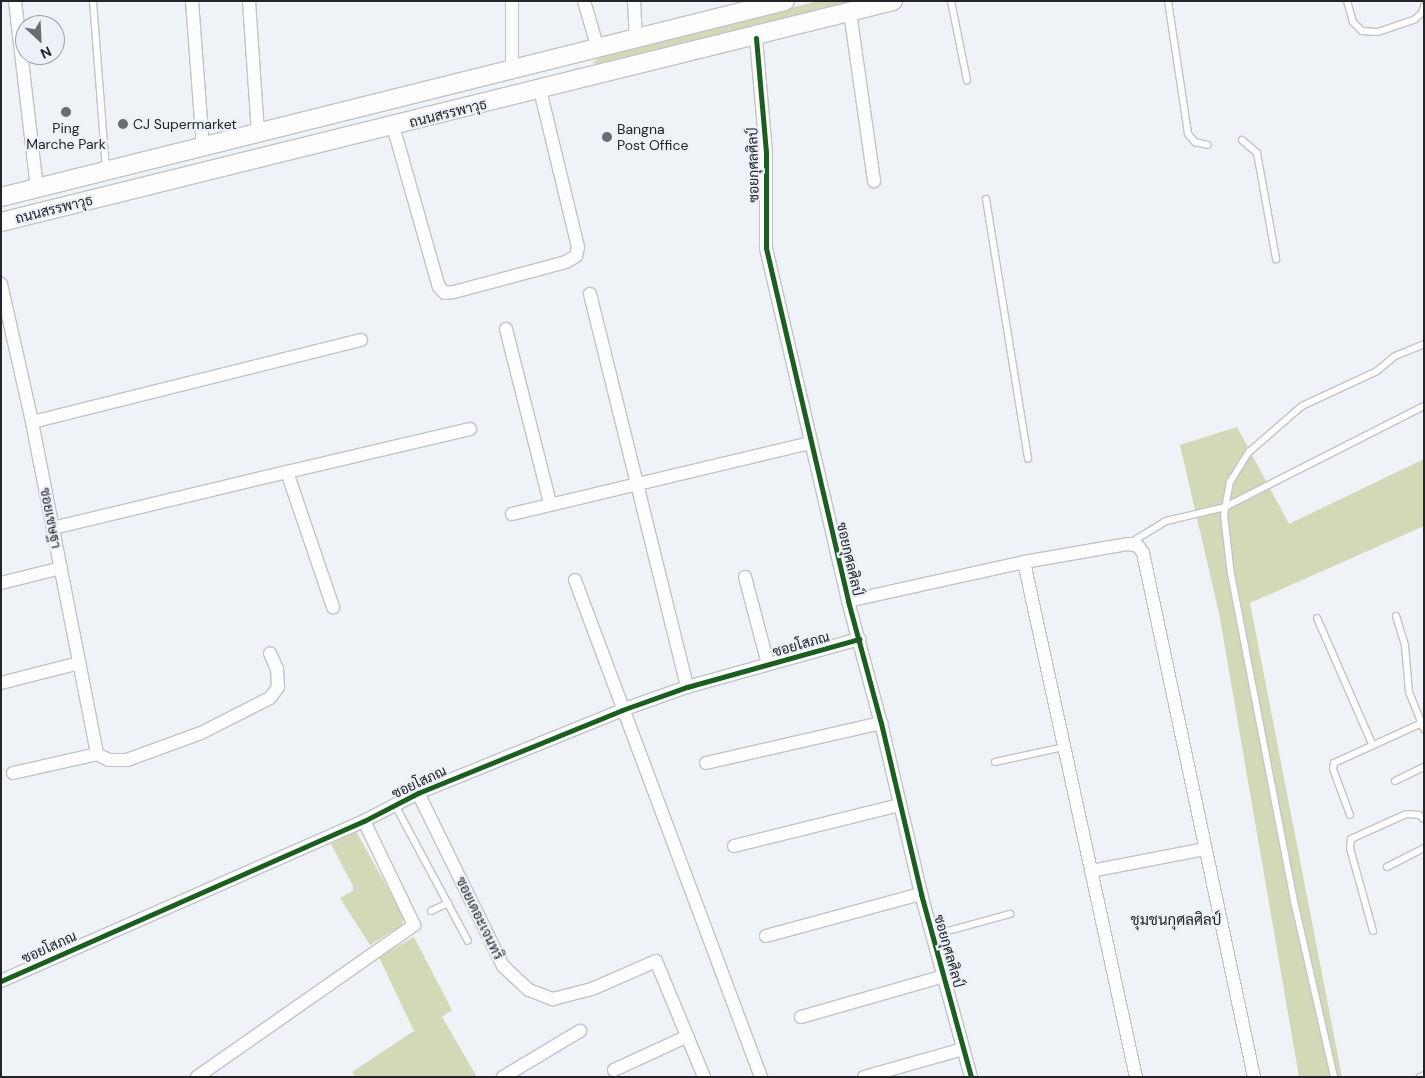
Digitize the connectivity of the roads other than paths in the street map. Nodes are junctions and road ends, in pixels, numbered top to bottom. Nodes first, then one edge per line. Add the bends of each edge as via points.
1 (15, 1) edge
2 (93, 1) edge
3 (192, 1) edge
4 (248, 1) edge
5 (512, 1) edge
6 (584, 1) edge
7 (634, 1) edge
8 (786, 1) edge
9 (893, 1) edge
10 (951, 1) edge
11 (1168, 1) edge
12 (1347, 1) edge
13 (1424, 6) edge
14 (850, 12) junction
15 (756, 38) junction
16 (636, 41) junction
17 (598, 50) junction
18 (563, 57) junction
19 (512, 69) junction
20 (967, 80) dead end
21 (570, 84) junction
22 (540, 90) junction
23 (393, 126) junction
24 (258, 133) junction
25 (1242, 140) dead end
26 (1208, 145) dead end
27 (203, 146) junction
28 (106, 171) junction
29 (874, 181) dead end
30 (37, 189) junction
31 (1, 197) edge
32 (986, 199) dead end
33 (1, 222) edge
34 (1276, 259) dead end
35 (1, 284) edge
36 (590, 294) dead end
37 (506, 329) dead end
38 (362, 340) dead end
39 (1424, 344) edge
40 (1424, 406) edge
41 (32, 422) junction
42 (470, 429) dead end
43 (811, 443) junction
44 (1028, 458) dead end
45 (287, 472) junction
46 (636, 483) junction
47 (550, 503) junction
48 (1225, 507) junction
49 (512, 514) dead end
50 (53, 528) junction
51 (1128, 544) junction
52 (1024, 562) junction
53 (61, 568) junction
54 (744, 577) dead end
55 (575, 580) dead end
56 (1, 583) edge
57 (848, 601) junction
58 (333, 607) dead end
59 (1396, 616) dead end
60 (1317, 618) dead end
61 (859, 639) junction
62 (270, 653) dead end
63 (79, 663) junction
64 (768, 664) junction
65 (1, 683) edge
66 (687, 687) junction
67 (622, 710) junction
68 (881, 723) junction
69 (1423, 725) edge
70 (1372, 744) junction
71 (1064, 747) junction
72 (97, 754) junction
73 (995, 762) dead end
74 (706, 763) dead end
75 (1424, 767) edge
76 (13, 773) dead end
77 (1394, 781) dead end
78 (418, 793) junction
79 (396, 805) junction
80 (900, 805) junction
81 (1350, 815) dead end
82 (1424, 820) edge
83 (364, 821) junction
84 (734, 846) dead end
85 (1424, 848) edge
86 (1206, 849) junction
87 (1386, 867) dead end
88 (1091, 872) junction
89 (921, 894) junction
90 (448, 903) junction
91 (431, 911) dead end
92 (1010, 914) dead end
93 (1373, 931) dead end
94 (933, 935) junction
95 (766, 936) dead end
96 (468, 940) dead end
97 (944, 976) junction
98 (1, 981) edge
99 (801, 1018) dead end
100 (580, 1031) dead end
101 (688, 1036) junction
102 (964, 1049) junction
103 (614, 1070) dead end
104 (1424, 1075) edge
105 (197, 1077) edge
106 (503, 1077) edge
107 (704, 1077) edge
108 (760, 1077) edge
109 (864, 1077) edge
110 (971, 1077) edge
111 (1136, 1077) edge
112 (1254, 1077) edge
113 (1334, 1077) edge
114 (1420, 1077) edge

1 - 30 street
2 - 28 lane
3 - 27 street
4 - 24 street
5 - 19 street
6 - 17 street
7 - 16 street
8 - 16 main road, ถนนสรรพาวุธ
9 - 14 main road, ถนนสรรพาวุธ
10 - 20 lane
11 - 26 lane via 1188,134 1195,142
12 - 13 lane via 1353,22 1362,31 1378,32 1415,19
14 - 15 main road, ถนนสรรพาวุธ
14 - 29 street
15 - 21 main road, ถนนสรรพาวุธ
15 - 43 street, ซอยกุศลศิลป์ via 766,152 766,248
16 - 17 main road, ถนนสรรพาวุธ
17 - 18 main road, ถนนสรรพาวุธ
18 - 19 main road, ถนนสรรพาวุธ
18 - 21 main road
19 - 24 main road, ถนนสรรพาวุธ
21 - 22 main road, ถนนสรรพาวุธ
22 - 23 main road, ถนนสรรพาวุธ
22 - 23 street via 578,246 576,256 566,262 454,292 445,293 439,287
23 - 33 main road, ถนนสรรพาวุธ
24 - 27 main road, ถนนสรรพาวุธ
25 - 34 lane via 1257,154
27 - 28 main road, ถนนสรรพาวุธ
28 - 30 main road, ถนนสรรพาวุธ
30 - 31 main road, ถนนสรรพาวุธ
32 - 44 lane
35 - 41 street, ซอยเชษฐา
36 - 46 street
37 - 47 street
38 - 41 street
39 - 48 lane via 1302,406 1249,452 1230,482
40 - 48 lane
41 - 50 street, ซอยเชษฐา
42 - 45 street
43 - 46 street
43 - 57 street, ซอยกุศลศิลป์
45 - 50 street
45 - 58 street
46 - 47 street
46 - 66 street
47 - 49 street
48 - 51 lane via 1166,521
48 - 113 lane via 1231,575 1295,906
50 - 53 street, ซอยเชษฐา
51 - 52 street, ซอยกุศลศิลป์
51 - 86 street via 1138,546 1143,553
52 - 57 street, ซอยกุศลศิลป์
52 - 71 street
53 - 56 street
53 - 63 street, ซอยเชษฐา
54 - 64 street
55 - 67 street
57 - 61 street, ซอยกุศลศิลป์
59 - 69 lane via 1406,646 1409,692
60 - 70 lane
61 - 64 street, ซอยโสภณ
61 - 68 street, ซอยกุศลศิลป์
62 - 72 street via 277,669 278,687 259,705 201,733 127,760 109,760
63 - 65 street
63 - 72 street, ซอยเชษฐา
64 - 66 street, ซอยโสภณ
66 - 67 street, ซอยโสภณ
67 - 78 street, ซอยโสภณ
67 - 108 street
68 - 74 street
68 - 80 street, ซอยกุศลศิลป์
69 - 70 lane
70 - 81 lane via 1334,763 1332,769
71 - 73 lane
71 - 88 street
72 - 76 street
75 - 77 lane
78 - 79 street, ซอยโสภณ
78 - 101 street, ซอยเดอะเจนทริ via 503,966 529,990 553,999 592,989 656,961
79 - 83 street, ซอยโสภณ
79 - 90 lane
80 - 84 street
80 - 89 street, ซอยกุศลศิลป์
82 - 93 lane via 1419,815 1406,814 1351,840 1350,848
83 - 98 street, ซอยโสภณ
83 - 105 street via 414,925
85 - 87 lane
86 - 88 street
86 - 112 street
88 - 111 street
89 - 94 street, ซอยกุศลศิลป์
89 - 95 street
90 - 91 lane
90 - 96 lane
92 - 94 lane
94 - 97 street, ซอยกุศลศิลป์
97 - 99 street
97 - 102 street, ซอยกุศลศิลป์
100 - 106 street
101 - 103 street
101 - 107 street, ซอยเดอะเจนทริ
102 - 109 street
102 - 110 street, ซอยกุศลศิลป์
104 - 114 lane

